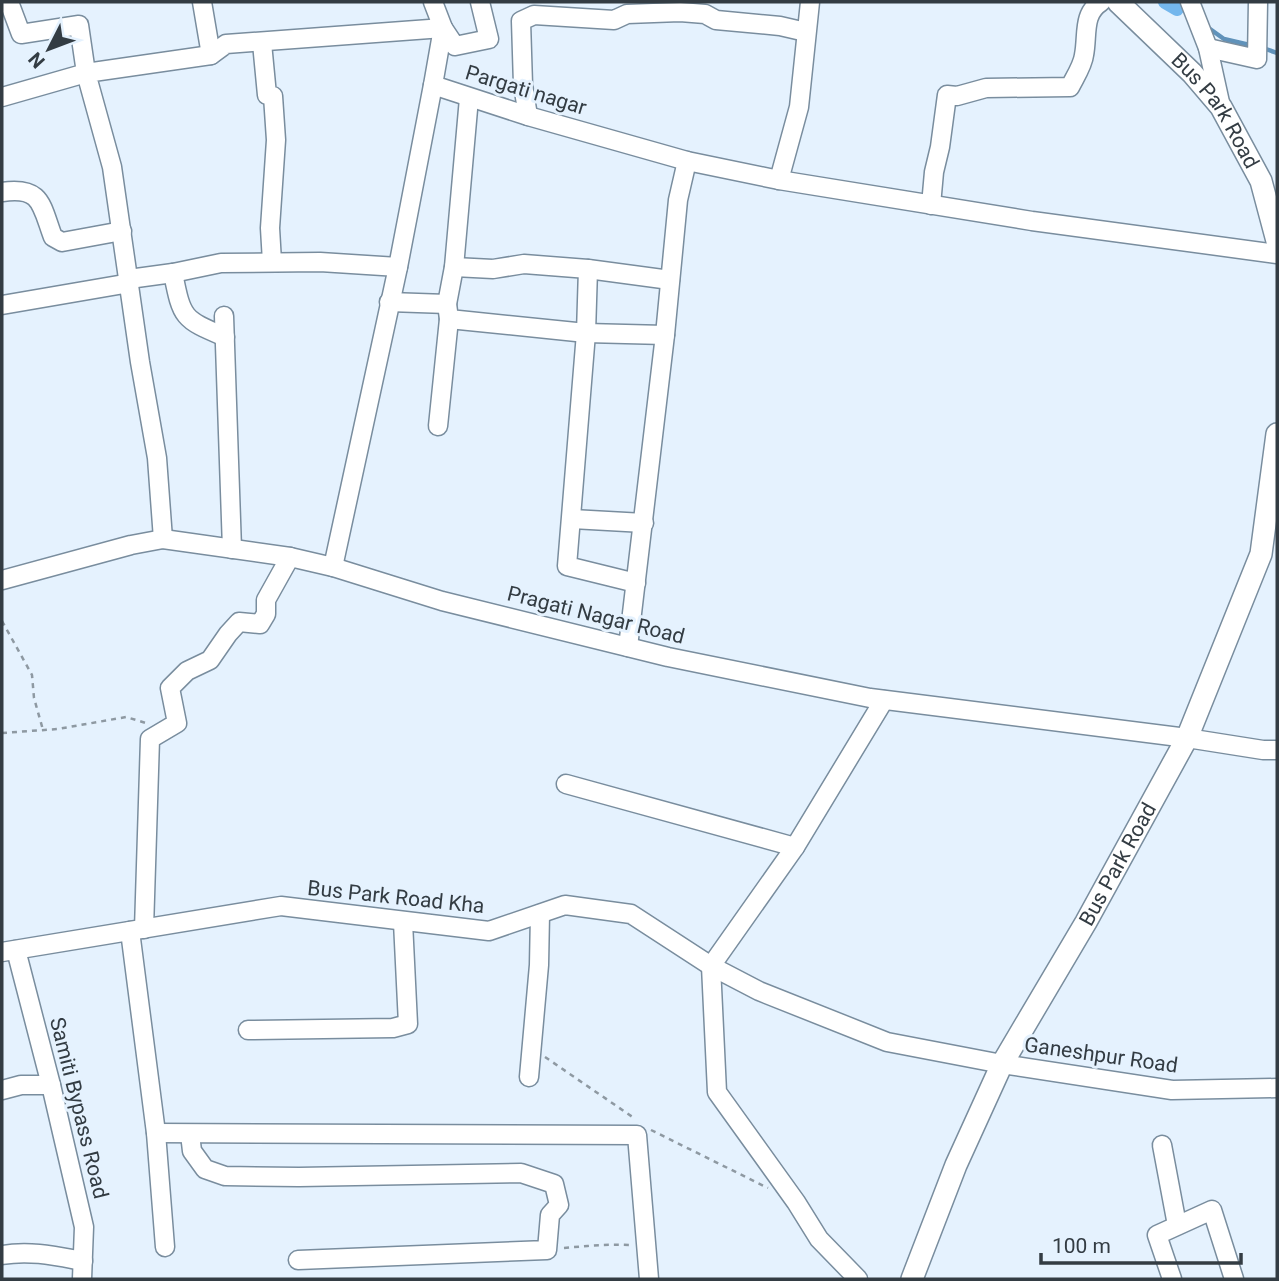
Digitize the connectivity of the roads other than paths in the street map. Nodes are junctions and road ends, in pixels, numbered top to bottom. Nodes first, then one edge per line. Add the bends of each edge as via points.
1 (9, 2) edge
2 (202, 2) edge
3 (433, 2) edge
4 (480, 2) edge
5 (810, 2) edge
6 (1101, 2) edge
7 (1118, 2) edge
8 (1190, 2) edge
9 (1258, 2) edge
10 (443, 28) junction
11 (807, 32) junction
12 (262, 43) junction
13 (1208, 48) junction
14 (211, 55) junction
15 (86, 73) junction
16 (433, 85) junction
17 (2, 97) edge
18 (470, 98) junction
19 (1221, 107) junction
20 (528, 116) junction
21 (687, 161) junction
22 (779, 180) junction
23 (2, 192) edge
24 (931, 205) junction
25 (122, 231) junction
26 (1277, 241) edge
27 (1277, 254) edge
28 (272, 262) junction
29 (398, 267) junction
30 (454, 267) junction
31 (589, 269) junction
32 (173, 273) junction
33 (670, 280) junction
34 (130, 281) junction
35 (389, 302) junction
36 (2, 305) edge
37 (448, 311) junction
38 (225, 316) dead end
39 (586, 333) junction
40 (665, 335) junction
41 (225, 337) junction
42 (438, 426) dead end
43 (1277, 435) edge
44 (572, 519) junction
45 (644, 523) junction
46 (163, 540) junction
47 (232, 549) junction
48 (290, 557) junction
49 (333, 567) junction
50 (2, 580) edge
51 (636, 583) junction
52 (628, 647) junction
53 (884, 700) junction
54 (1187, 738) junction
55 (1277, 750) edge
56 (566, 784) dead end
57 (795, 847) junction
58 (540, 914) junction
59 (403, 922) junction
60 (137, 930) junction
61 (9, 951) edge
62 (711, 966) junction
63 (248, 1030) dead end
64 (1002, 1064) junction
65 (529, 1077) dead end
66 (51, 1085) junction
67 (1277, 1088) edge
68 (2, 1090) edge
69 (156, 1133) junction
70 (190, 1134) junction
71 (1162, 1145) dead end
72 (1177, 1226) junction
73 (165, 1247) dead end
74 (2, 1255) edge
75 (298, 1260) dead end
76 (83, 1261) junction
77 (82, 1279) edge
78 (649, 1279) edge
79 (858, 1279) edge
80 (912, 1279) edge
81 (1172, 1279) edge
82 (1234, 1279) edge

1 - 15 street via 21,34 79,25
2 - 14 street
3 - 10 street
4 - 10 street via 489,39 454,46
5 - 11 street
6 - 24 street via 1087,20 1084,58 1070,87 986,88 947,95
7 - 19 main road, Bus Park Road
8 - 13 street
9 - 13 street via 1257,60
10 - 12 street
10 - 16 street, Pargati nagar
11 - 20 street via 680,12 614,20 534,15 521,21
11 - 22 street via 799,107
12 - 14 street via 226,44
12 - 28 street via 276,140
13 - 19 street
14 - 15 street
15 - 17 street
15 - 25 street via 112,167
16 - 18 street, Pargati nagar
16 - 29 street
18 - 20 street, Pargati nagar
18 - 30 street
19 - 26 main road, Bus Park Road via 1261,181
20 - 21 street, Pargati nagar
21 - 22 street, Pargati nagar
21 - 33 street
22 - 24 street, Pargati nagar
23 - 25 street via 28,191 40,204 53,237 62,242
24 - 27 street, Pargati nagar
25 - 34 street
28 - 29 street
28 - 32 street via 221,263
29 - 35 street
30 - 31 street via 493,269 524,264
30 - 37 street
31 - 33 street
31 - 39 street
32 - 34 street
32 - 41 street via 183,314
33 - 40 street
34 - 36 street
34 - 46 street via 157,458
35 - 37 street
35 - 49 street
37 - 39 street
37 - 42 street
38 - 41 street
39 - 40 street
39 - 44 street
40 - 45 street
41 - 47 street
43 - 54 main road, Bus Park Road via 1261,554
44 - 45 street
44 - 51 street via 567,566
45 - 51 street
46 - 47 street, Pragati Nagar Road
46 - 50 street, Pragati Nagar Road
47 - 48 street, Pragati Nagar Road
48 - 49 street, Pragati Nagar Road
48 - 60 street via 266,600 260,624 239,622 210,660 187,671 170,688 177,723 150,740
49 - 52 street, Pragati Nagar Road
51 - 52 street
52 - 53 street, Pragati Nagar Road
53 - 54 street, Pragati Nagar Road
53 - 57 street
54 - 55 street, Pragati Nagar Road
54 - 64 main road, Bus Park Road
56 - 57 street
57 - 62 street
58 - 59 street, Bus Park Road Kha via 489,931
58 - 62 street, Bus Park Road Kha via 565,905 631,914
58 - 65 street
59 - 60 street, Bus Park Road Kha via 281,906
59 - 63 street via 408,1024
60 - 61 street, Bus Park Road Kha
60 - 69 street
61 - 66 street, Samiti Bypass Road
62 - 64 street, Bus Park Road Kha via 759,991 887,1042
62 - 79 street via 717,1092 819,1239
64 - 67 street, Ganeshpur Road via 1172,1090
64 - 80 main road, Bus Park Road
66 - 68 street
66 - 76 street, Samiti Bypass Road via 84,1227
69 - 70 street
69 - 73 street
70 - 75 street via 192,1151 205,1169 225,1176 521,1173 554,1184 559,1205 550,1215 547,1250
70 - 78 street via 637,1135
71 - 72 street
72 - 81 street via 1157,1235
72 - 82 street via 1212,1210
74 - 76 street via 40,1253
76 - 77 street, Samiti Bypass Road

